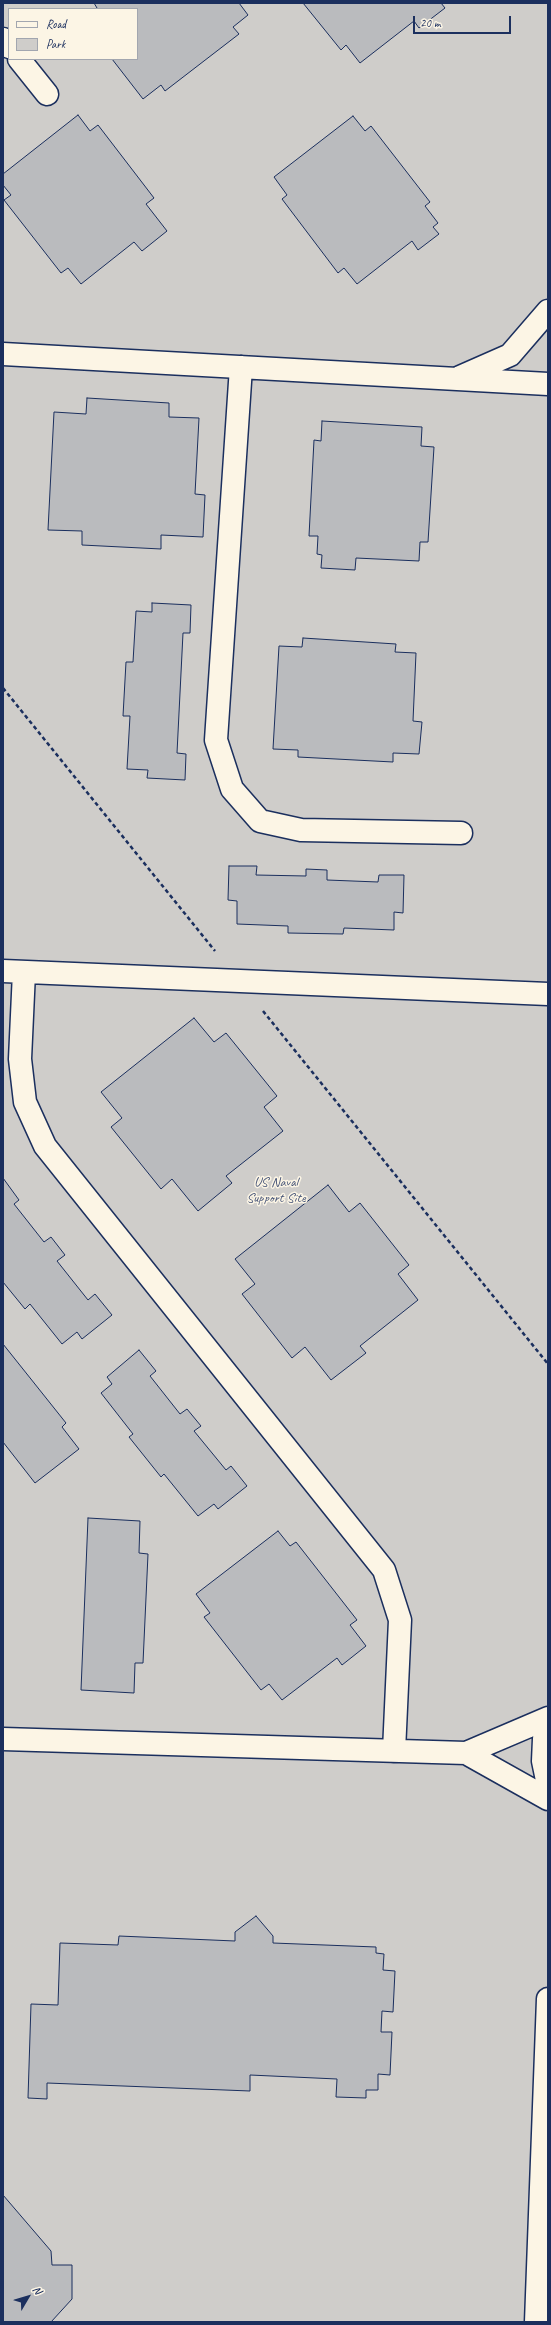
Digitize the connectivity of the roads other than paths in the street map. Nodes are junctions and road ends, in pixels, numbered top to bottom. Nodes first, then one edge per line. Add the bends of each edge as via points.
1 (20, 60) edge
2 (47, 94) dead end
3 (548, 311) edge
4 (3, 354) edge
5 (240, 367) junction
6 (455, 379) junction
7 (548, 384) edge
8 (462, 833) dead end
9 (13, 971) edge
10 (548, 994) edge
11 (548, 1718) edge
12 (548, 1726) edge
13 (3, 1738) edge
14 (394, 1751) junction
15 (466, 1753) junction
16 (548, 1785) edge
17 (548, 1799) edge
18 (548, 1999) edge
19 (536, 2322) edge

1 - 2 street
3 - 6 street via 510,355
4 - 5 street
5 - 6 street
5 - 8 street via 216,740 232,789 260,821 301,830
6 - 7 street
9 - 10 street
9 - 14 street via 26,1102 45,1146 384,1570 400,1620
11 - 15 street
12 - 16 street via 544,1739 543,1761
13 - 14 street
14 - 15 street
15 - 17 street
18 - 19 street

